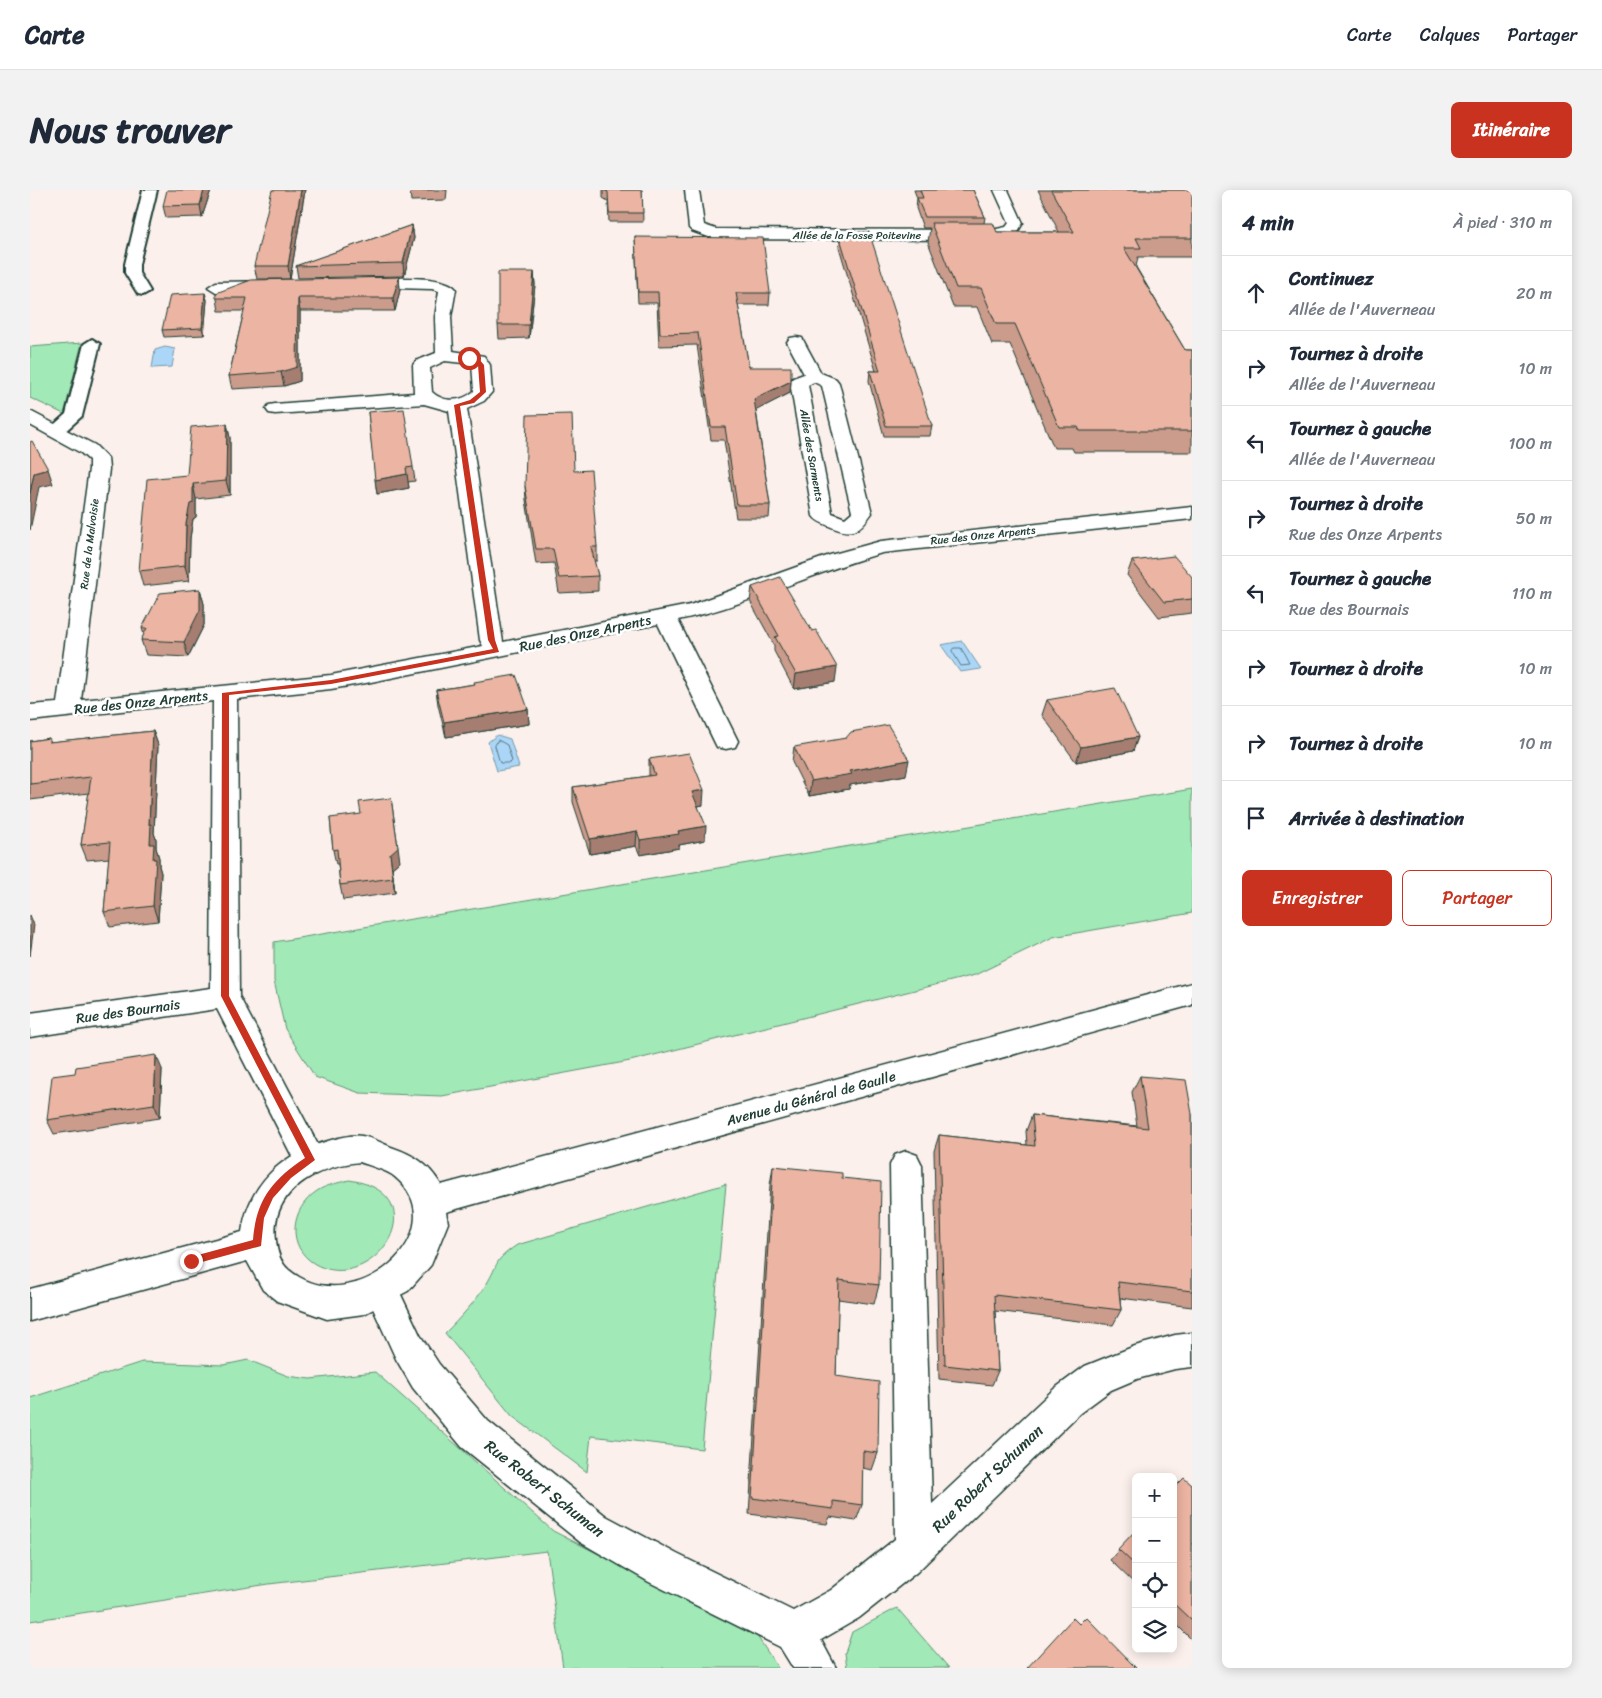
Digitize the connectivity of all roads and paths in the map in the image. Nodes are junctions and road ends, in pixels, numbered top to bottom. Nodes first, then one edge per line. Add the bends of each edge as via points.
1 (150, 190) edge
2 (692, 190) edge
3 (1001, 190) edge
4 (342, 285) edge
5 (284, 286) edge
6 (216, 287) dead end
7 (143, 291) dead end
8 (796, 342) dead end
9 (92, 344) dead end
10 (445, 356) junction
11 (814, 376) junction
12 (426, 398) junction
13 (457, 405) junction
14 (275, 409) dead end
15 (30, 417) edge
16 (55, 431) junction
17 (1192, 513) edge
18 (848, 527) junction
19 (859, 552) junction
20 (665, 616) junction
21 (497, 651) junction
22 (225, 693) junction
23 (68, 709) junction
24 (30, 713) edge
25 (726, 741) dead end
26 (1192, 994) edge
27 (225, 996) junction
28 (30, 1025) edge
29 (310, 1160) junction
30 (906, 1165) dead end
31 (431, 1202) junction
32 (258, 1243) junction
33 (382, 1291) junction
34 (30, 1305) edge
35 (1192, 1350) edge
36 (914, 1546) junction
37 (794, 1633) junction
38 (816, 1668) edge

1 - 7 lane via 132,264 132,272
2 - 3 street, Allée de la Fosse Poitevine via 696,228 714,234 972,235 1003,234 1012,230 1016,223
4 - 10 street via 434,284 448,289 443,323
5 - 6 street
8 - 11 street
9 - 16 lane via 74,416
10 - 12 street via 422,365
10 - 13 street via 478,360 481,365 483,392 472,402
11 - 18 street via 830,383 862,514
11 - 18 street, Allée des Sarments via 799,382 823,516
12 - 13 street via 432,402
12 - 14 street
13 - 21 street via 491,640
15 - 16 street, Rue de la Malvoisie
16 - 23 street, Rue de la Malvoisie via 94,453 99,469
17 - 19 street, Rue des Onze Arpents via 909,543
18 - 19 street
19 - 20 street, Rue des Onze Arpents via 722,601
20 - 21 street, Rue des Onze Arpents
20 - 25 street, Rue des Onze Arpents
21 - 22 street, Rue des Onze Arpents via 331,682
22 - 23 street, Rue des Onze Arpents
22 - 27 street
23 - 24 street, Rue des Onze Arpents
26 - 31 street, Avenue du Général de Gaulle
27 - 28 street, Rue des Bournais
27 - 29 street
29 - 31 street via 335,1151 361,1149 385,1154 406,1165 422,1181
29 - 32 street via 287,1175 270,1195 259,1218
30 - 36 street
31 - 33 street via 431,1227 423,1251 406,1273
32 - 33 street via 264,1266 279,1284 301,1297 327,1303 355,1300
32 - 34 street
33 - 37 street, Rue Robert Schuman via 426,1376 475,1434 593,1529
35 - 36 street, Rue Robert Schuman via 1135,1363 1098,1378 1067,1401
36 - 37 street, Rue Robert Schuman via 845,1604
37 - 38 street

